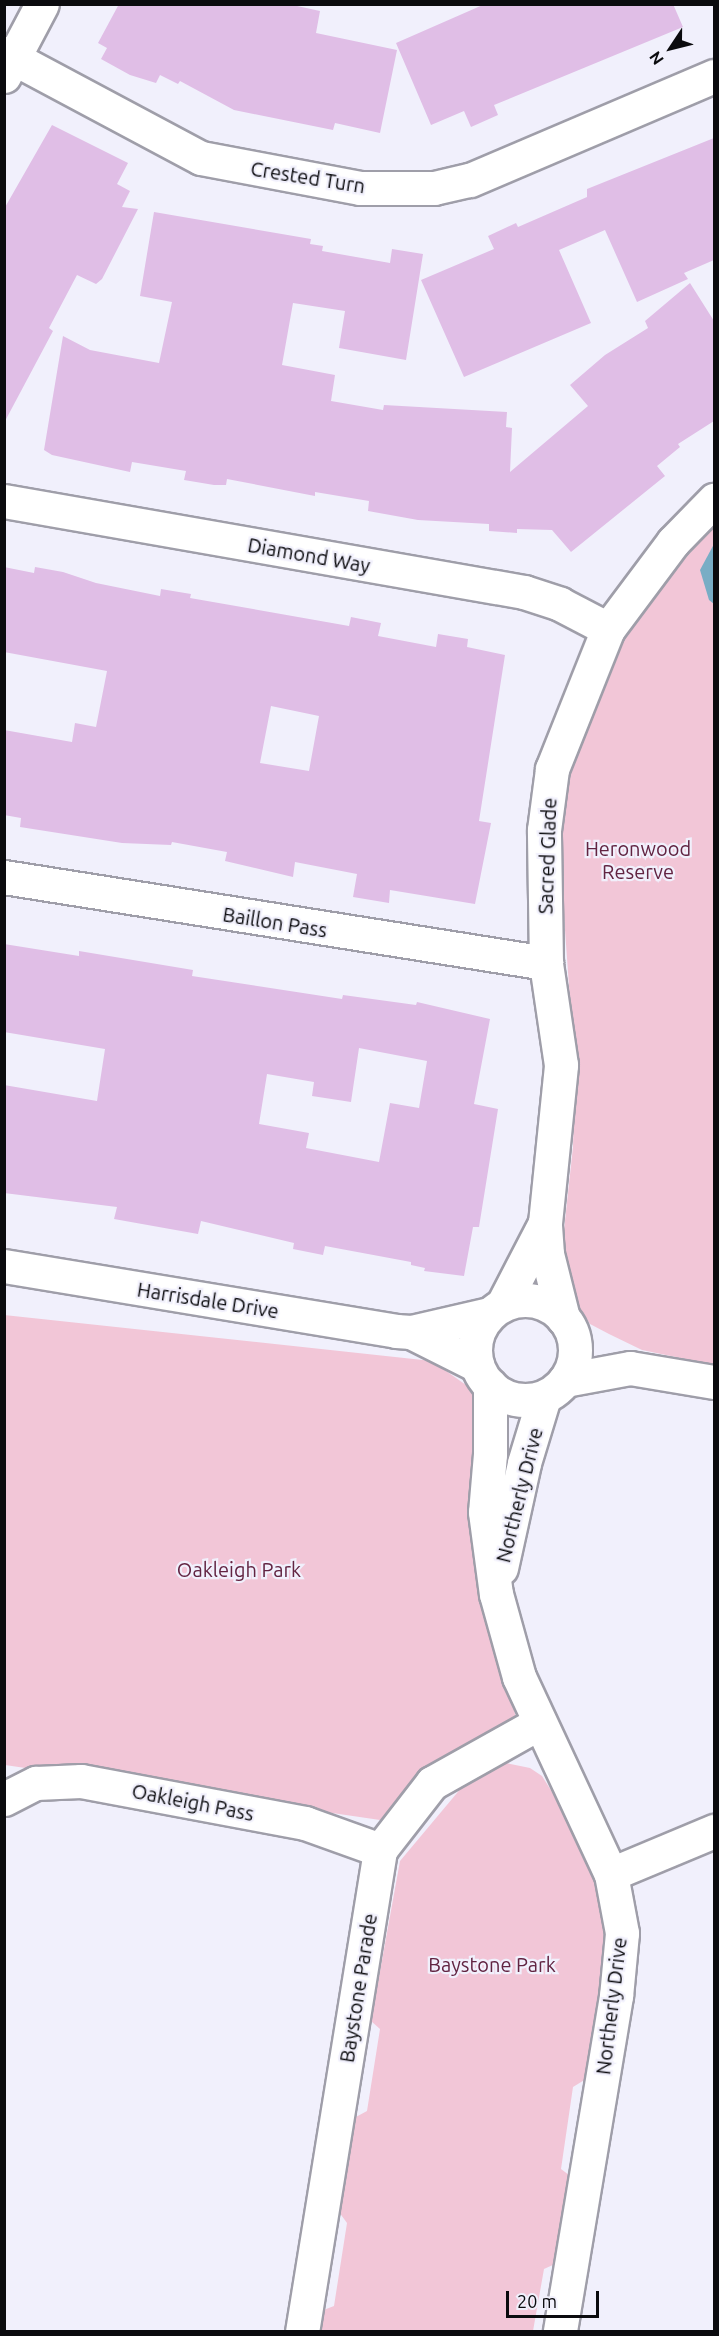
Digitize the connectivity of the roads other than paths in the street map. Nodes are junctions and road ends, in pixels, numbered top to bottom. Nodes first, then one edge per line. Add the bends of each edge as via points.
1 (42, 4) edge
2 (8, 62) edge
3 (714, 76) edge
4 (714, 500) edge
5 (4, 501) edge
6 (608, 629) junction
7 (4, 878) edge
8 (546, 963) junction
9 (545, 1223) junction
10 (4, 1266) edge
11 (496, 1309) junction
12 (568, 1325) junction
13 (411, 1332) junction
14 (630, 1368) junction
15 (483, 1375) junction
16 (714, 1382) edge
17 (555, 1389) junction
18 (496, 1594) junction
19 (539, 1723) junction
20 (4, 1799) edge
21 (714, 1831) edge
22 (380, 1850) junction
23 (611, 1874) junction
24 (302, 2331) edge
25 (560, 2331) edge

1 - 2 street
2 - 3 street, Crested Turn via 201,158 360,188 434,188 470,180
4 - 6 street, Sacred Glade via 673,542
5 - 6 street, Diamond Way via 524,592 560,604
6 - 8 street, Sacred Glade via 552,769 544,830
7 - 8 street, Baillon Pass
8 - 9 street, Sacred Glade via 561,1065
9 - 11 street, Sacred Glade
9 - 12 street, Sacred Glade via 547,1254
10 - 13 street, Harrisdale Drive
11 - 12 street via 533,1300 547,1305
11 - 13 street, Harrisdale Drive
11 - 15 street via 476,1338
12 - 14 street
12 - 17 street via 576,1349
13 - 15 street, Harrisdale Drive
14 - 16 street
14 - 17 street
15 - 17 street via 511,1398 527,1401
15 - 18 street, Northerly Drive via 490,1454 485,1512
17 - 18 street, Northerly Drive via 524,1463
18 - 19 street, Northerly Drive via 519,1677
19 - 22 street, Baystone Parade via 432,1783
19 - 23 street, Northerly Drive
20 - 22 street, Oakleigh Pass via 36,1783 81,1781 305,1823
21 - 23 street
22 - 24 street, Baystone Parade
23 - 25 street, Northerly Drive via 622,1933 616,1996

